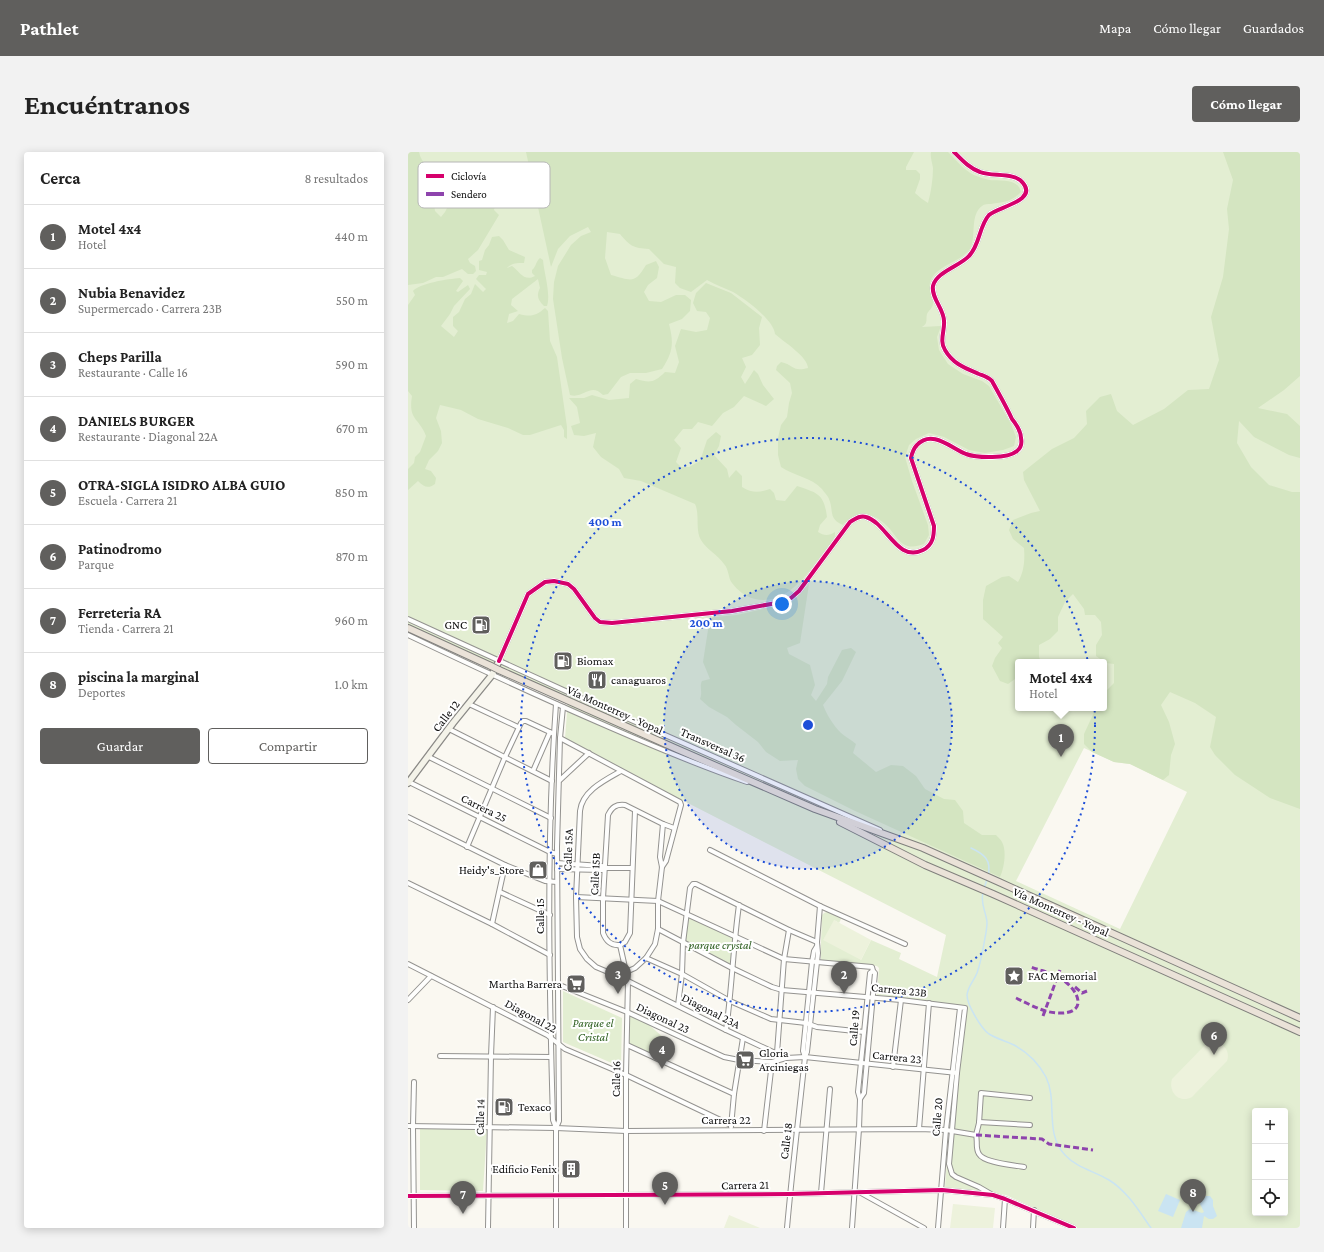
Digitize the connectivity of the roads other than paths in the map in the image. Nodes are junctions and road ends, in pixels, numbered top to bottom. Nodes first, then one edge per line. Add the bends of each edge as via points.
1 (954, 152) edge
2 (408, 620) edge
3 (408, 628) edge
4 (408, 635) edge
5 (499, 661) junction
6 (492, 675) junction
7 (469, 704) junction
8 (556, 704) junction
9 (563, 707) junction
10 (518, 727) junction
11 (449, 729) junction
12 (552, 733) junction
13 (560, 738) junction
14 (589, 753) junction
15 (428, 756) junction
16 (505, 757) junction
17 (533, 771) junction
18 (621, 771) junction
19 (560, 780) junction
20 (552, 781) junction
21 (408, 783) edge
22 (492, 787) junction
23 (552, 790) junction
24 (559, 792) junction
25 (776, 792) junction
26 (815, 809) junction
27 (635, 811) junction
28 (408, 817) edge
29 (479, 817) junction
30 (551, 818) junction
31 (663, 824) junction
32 (674, 828) junction
33 (467, 847) junction
34 (923, 848) junction
35 (710, 850) dead end
36 (550, 852) junction
37 (557, 854) junction
38 (557, 863) junction
39 (578, 865) junction
40 (505, 866) junction
41 (662, 867) junction
42 (605, 868) junction
43 (632, 868) junction
44 (557, 869) junction
45 (578, 870) junction
46 (550, 882) junction
47 (557, 882) junction
48 (408, 883) edge
49 (500, 892) junction
50 (576, 896) junction
51 (603, 898) junction
52 (631, 899) junction
53 (658, 901) junction
54 (739, 906) junction
55 (820, 906) junction
56 (687, 914) junction
57 (550, 915) junction
58 (492, 924) junction
59 (658, 929) junction
60 (789, 930) junction
61 (735, 937) junction
62 (683, 943) junction
63 (817, 944) junction
64 (905, 944) dead end
65 (620, 945) junction
66 (550, 955) junction
67 (646, 958) junction
68 (784, 959) junction
69 (814, 962) junction
70 (408, 964) edge
71 (732, 968) junction
72 (873, 971) junction
73 (626, 972) junction
74 (682, 974) junction
75 (431, 976) junction
76 (628, 981) junction
77 (557, 984) junction
78 (782, 990) junction
79 (811, 991) junction
80 (867, 997) junction
81 (874, 998) junction
82 (408, 1000) edge
83 (900, 1000) junction
84 (730, 1001) junction
85 (929, 1003) junction
86 (678, 1005) junction
87 (493, 1007) junction
88 (960, 1008) junction
89 (627, 1012) junction
90 (1300, 1018) edge
91 (779, 1020) junction
92 (808, 1024) junction
93 (726, 1030) junction
94 (864, 1032) junction
95 (1300, 1032) edge
96 (550, 1037) junction
97 (743, 1038) junction
98 (558, 1043) junction
99 (627, 1045) junction
100 (777, 1053) junction
101 (440, 1056) dead end
102 (491, 1056) junction
103 (551, 1057) junction
104 (805, 1057) junction
105 (786, 1058) junction
106 (739, 1060) junction
107 (772, 1062) junction
108 (861, 1064) junction
109 (866, 1064) junction
110 (893, 1067) junction
111 (922, 1070) junction
112 (952, 1072) junction
113 (957, 1073) junction
114 (626, 1075) junction
115 (414, 1082) dead end
116 (830, 1089) dead end
117 (734, 1094) junction
118 (1030, 1098) dead end
119 (860, 1099) junction
120 (979, 1122) junction
121 (1030, 1125) dead end
122 (410, 1126) edge
123 (490, 1127) junction
124 (556, 1128) junction
125 (731, 1128) junction
126 (827, 1129) junction
127 (859, 1129) junction
128 (919, 1129) junction
129 (626, 1130) junction
130 (798, 1130) junction
131 (946, 1130) junction
132 (952, 1130) junction
133 (764, 1131) junction
134 (976, 1135) junction
135 (1024, 1168) dead end
136 (942, 1190) junction
137 (854, 1192) junction
138 (822, 1193) junction
139 (861, 1193) junction
140 (790, 1194) junction
141 (993, 1195) junction
142 (408, 1196) edge
143 (414, 1196) junction
144 (489, 1196) junction
145 (557, 1196) junction
146 (627, 1196) junction
147 (1005, 1198) junction
148 (1034, 1210) junction
149 (1066, 1226) edge
150 (414, 1228) edge
151 (488, 1228) edge
152 (556, 1228) edge
153 (626, 1228) edge
154 (787, 1228) edge
155 (852, 1228) edge
156 (924, 1228) edge
157 (938, 1228) edge
158 (1003, 1228) edge
159 (1033, 1228) edge
160 (1074, 1228) edge

1 - 5 street via 969,167 980,172 1018,178 1023,182 1026,191 1016,203 993,212 988,217 969,256 938,278 933,288 944,320 945,351 956,364 992,381 1021,434 1022,444 1017,451 996,456 975,456 933,438 925,439 914,448 911,458 934,526 931,542 918,552 899,548 874,520 865,516 856,517 799,591 782,602 732,611 612,623 600,622 595,618 568,584 545,582 528,594
2 - 5 street, Transversal 36
3 - 25 highway, Vía Monterrey - Yopal, bridge
4 - 6 street, Transversal 36
5 - 6 main road, Calle 12
5 - 34 street, Transversal 36
6 - 7 main road, Calle 12
6 - 8 street, Transversal 36
7 - 10 street
7 - 11 main road, Calle 12
8 - 9 street, Transversal 36
8 - 12 street, Calle 15
9 - 13 street, Calle 15
9 - 25 street, Transversal 36 via 704,768
10 - 12 street via 526,721
10 - 16 street
11 - 15 main road, Calle 12
11 - 16 street
12 - 17 street
12 - 20 street, Calle 15
13 - 14 street
13 - 19 street, Calle 15
14 - 18 street
14 - 19 street
15 - 21 main road, Calle 12
15 - 22 street
16 - 17 street
16 - 22 street
17 - 20 street
18 - 32 street via 680,802
18 - 39 street, Calle 15A via 598,784 583,800 580,811
19 - 24 street, Calle 15
20 - 23 street, Calle 15
21 - 29 street, Carrera 25
22 - 29 street
22 - 30 street
23 - 24 street
23 - 30 street, Calle 15
24 - 37 street, Calle 15
25 - 26 highway, Vía Monterrey - Yopal
26 - 34 highway, Vía Monterrey - Yopal
26 - 95 highway, Vía Monterrey - Yopal via 925,865
27 - 31 street
27 - 42 street, Calle 15B via 619,804 608,814
27 - 43 street
28 - 33 street
29 - 33 street
29 - 36 street, Carrera 25
30 - 36 street, Calle 15
31 - 32 street
31 - 41 street via 660,857
32 - 41 street via 666,861
33 - 40 street
34 - 90 highway, Vía Monterrey - Yopal
35 - 55 street
36 - 37 street, Carrera 25
36 - 46 street, Calle 15
37 - 38 street, Calle 15
38 - 39 street
38 - 44 street, Calle 15
39 - 42 street
39 - 45 street, Calle 15A
40 - 46 street
40 - 49 street
41 - 53 street
42 - 43 street
42 - 45 street
42 - 51 street, Calle 15B
43 - 52 street
44 - 45 street
44 - 47 street, Calle 15
45 - 50 street, Calle 15A
46 - 47 street
46 - 57 street, Calle 15
47 - 77 street, Calle 15
48 - 58 street
49 - 57 street
49 - 58 street
50 - 51 street
50 - 73 street, Calle 15A via 577,937 580,949 596,967 608,972
51 - 52 street
51 - 65 street, Calle 15B via 603,933 612,944
52 - 53 street
52 - 65 street via 630,933
53 - 56 street
53 - 59 street
54 - 56 street via 696,884 690,888
54 - 60 street
54 - 61 street
55 - 63 street, Calle 18
55 - 64 street
56 - 61 street
56 - 62 street
57 - 66 street, Calle 15
58 - 66 street
59 - 62 street, Carrera 23B
59 - 67 street via 655,944
60 - 63 street
60 - 68 street
61 - 68 street
61 - 71 street
62 - 71 street, Carrera 23B
62 - 74 street
63 - 69 street, Calle 18
65 - 73 street, Calle 16
66 - 96 street, Calle 15
67 - 73 street
67 - 74 street
68 - 69 street
68 - 78 street
69 - 72 street via 869,966
69 - 79 street, Calle 18
70 - 75 street, Diagonal 22
71 - 78 street, Carrera 23B
71 - 84 street
72 - 80 street, Calle 19 via 870,973
72 - 81 street, Calle 19
73 - 76 street, Calle 16
74 - 84 street
74 - 86 street
75 - 82 street
75 - 87 street, Diagonal 22
76 - 86 street, Diagonal 23A
76 - 89 street, Calle 16
77 - 89 street, Diagonal 23
77 - 98 street, Calle 15
78 - 79 street, Carrera 23B
78 - 91 street
79 - 80 street, Carrera 23B
79 - 92 street, Calle 18
80 - 81 street, Carrera 23B
80 - 94 street, Calle 19
81 - 83 street, Carrera 23B
81 - 109 street, Calle 19
83 - 85 street, Carrera 23B
83 - 110 street
84 - 91 street
84 - 93 street
85 - 88 street, Carrera 23B
85 - 111 street
86 - 93 street, Diagonal 23A
87 - 96 street, Diagonal 22
87 - 102 street, Calle 14
88 - 112 street, Calle 20
88 - 113 street, Carrera 23B via 965,1008
89 - 99 street, Calle 16
89 - 106 street, Diagonal 23 via 724,1057
91 - 92 street
91 - 100 street
92 - 94 street
92 - 104 street, Calle 18
93 - 97 street, Diagonal 23A
94 - 108 street, Calle 19
96 - 98 street, Diagonal 22
96 - 103 street, Calle 15
97 - 100 street, Diagonal 23A
97 - 106 street
98 - 114 street, Diagonal 22 via 565,1049
98 - 124 street, Calle 15 via 559,1121
99 - 114 street, Calle 16
99 - 117 street
100 - 105 street, Diagonal 23A
101 - 102 street
102 - 103 street
102 - 123 street, Calle 14
103 - 124 street, Calle 15 via 553,1120
104 - 105 street, Carrera 23
104 - 108 street, Carrera 23
104 - 130 street, Calle 18
105 - 107 street, Carrera 23
106 - 107 street, Carrera 23
106 - 117 street
107 - 133 street
108 - 109 street, Carrera 23
108 - 119 street, Calle 19 via 858,1092
109 - 110 street, Carrera 23
109 - 119 street, Calle 19 via 864,1092
110 - 111 street, Carrera 23
111 - 112 street, Carrera 23
111 - 128 street
112 - 113 street, Carrera 23
112 - 131 street, Calle 20
113 - 132 street
114 - 125 street, Diagonal 22
114 - 129 street, Calle 16
115 - 122 street
116 - 126 street
117 - 125 street
118 - 120 street via 981,1093
119 - 127 street, Calle 19
120 - 121 street
120 - 134 street
122 - 123 street, Carrera 22
122 - 143 street
123 - 124 street, Carrera 22
123 - 144 street, Calle 14
124 - 129 street, Carrera 22
124 - 145 street, Calle 15
125 - 129 street, Carrera 22
125 - 133 street, Carrera 22
126 - 127 street, Carrera 22
126 - 130 street, Carrera 22
126 - 138 street
127 - 128 street, Carrera 22
127 - 137 street, Calle 19
128 - 131 street, Carrera 22
129 - 146 street, Calle 16
130 - 133 street, Carrera 22
130 - 140 street, Calle 18
131 - 132 street, Carrera 22
131 - 136 street, Calle 20
132 - 134 street, Carrera 22
132 - 141 street via 948,1164 952,1174
134 - 135 street via 980,1155 994,1162
136 - 139 street, Carrera 21
136 - 141 street, Carrera 21
136 - 157 street, Calle 20
137 - 138 street, Carrera 21
137 - 139 street, Carrera 21
137 - 155 street, Calle 19
138 - 140 street, Carrera 21
139 - 156 street
140 - 146 street, Carrera 21
140 - 154 street, Calle 18
141 - 147 street, Carrera 21
142 - 143 street, Carrera 21
143 - 144 street, Carrera 21
143 - 150 street
144 - 145 street, Carrera 21
144 - 151 street, Calle 14
145 - 146 street, Carrera 21
145 - 152 street, Calle 15
146 - 153 street, Calle 16
147 - 148 street, Carrera 21
147 - 158 street
148 - 149 street, Carrera 21
148 - 159 street
149 - 160 street, Carrera 21

